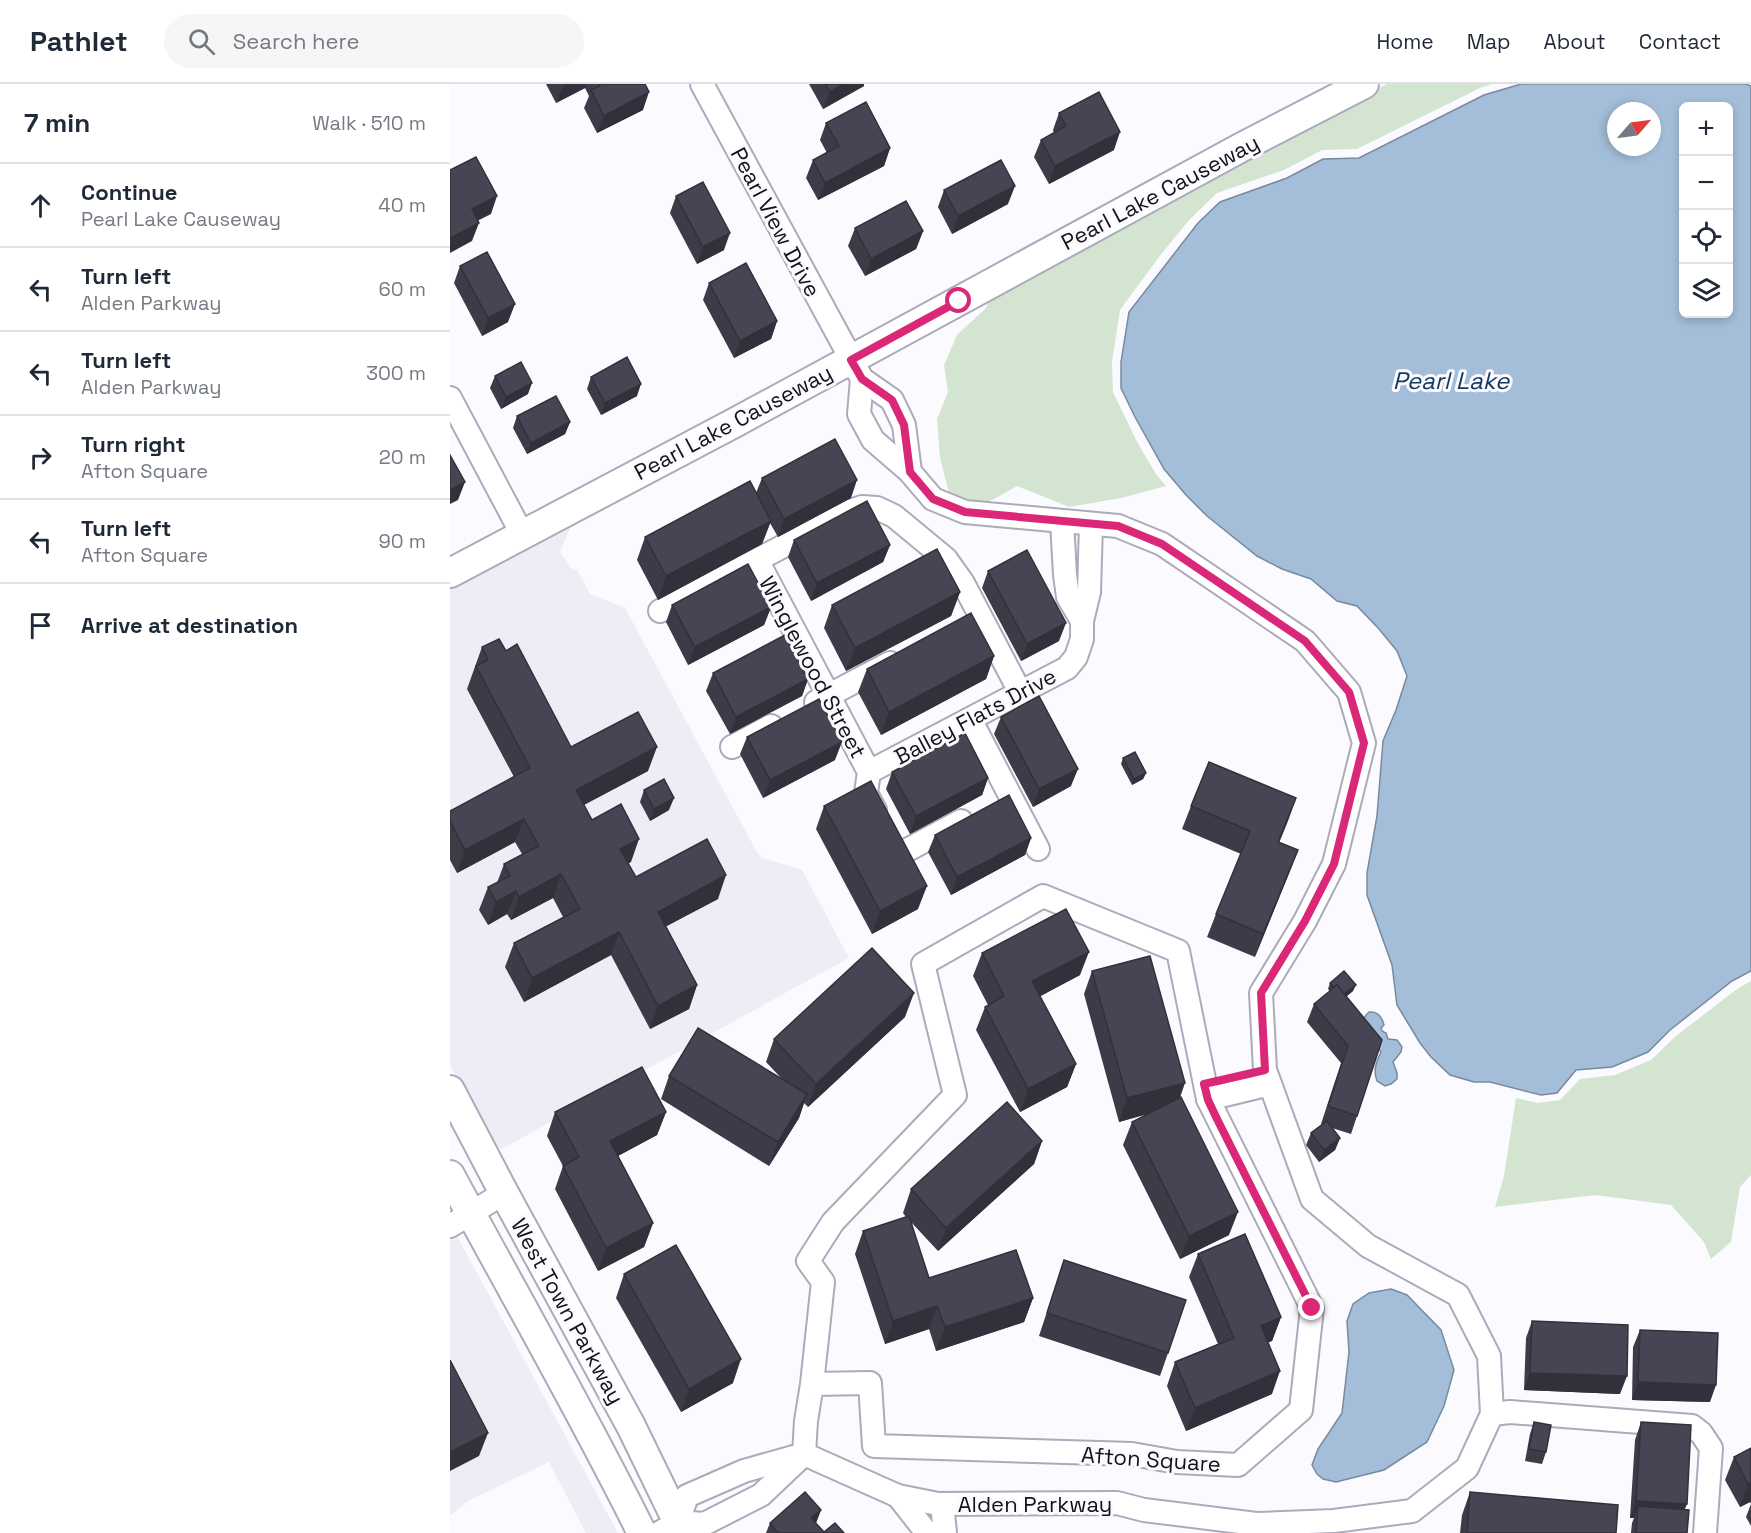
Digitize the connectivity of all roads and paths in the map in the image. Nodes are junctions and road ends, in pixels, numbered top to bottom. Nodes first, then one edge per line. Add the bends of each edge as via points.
1 (702, 84) edge
2 (1364, 84) edge
3 (856, 370) junction
4 (450, 398) edge
5 (910, 472) junction
6 (1062, 521) junction
7 (1091, 524) junction
8 (522, 534) junction
9 (757, 560) junction
10 (450, 573) edge
11 (660, 611) dead end
12 (980, 615) junction
13 (1082, 621) junction
14 (959, 626) edge
15 (909, 653) edge
16 (1020, 692) junction
17 (829, 696) junction
18 (970, 719) junction
19 (732, 747) dead end
20 (869, 772) junction
21 (1010, 795) junction
22 (1038, 849) dead end
23 (1268, 1077) junction
24 (450, 1090) edge
25 (1206, 1092) junction
26 (450, 1175) edge
27 (504, 1194) junction
28 (460, 1220) edge
29 (812, 1383) junction
30 (1501, 1413) junction
31 (804, 1454) junction
32 (898, 1496) junction
33 (942, 1504) junction
34 (674, 1529) edge
35 (642, 1533) edge
36 (927, 1533) edge
37 (945, 1533) edge
38 (1705, 1533) edge

1 - 3 street, Pearl View Drive
2 - 3 street, Pearl Lake Causeway via 1242,147
3 - 5 street via 892,400 904,425
3 - 5 street, Alden Parkway via 859,414 873,440
3 - 8 street, Pearl Lake Causeway
4 - 8 street
5 - 6 street, Alden Parkway via 933,499 965,512
6 - 7 street, Alden Parkway
6 - 13 street via 1068,597
7 - 13 street, Balley Flats Drive via 1089,592
7 - 23 street, Alden Parkway via 1118,526 1162,544 1305,641 1349,692 1364,743 1334,864 1261,993
8 - 10 street, Pearl Lake Causeway
9 - 11 street
9 - 12 street via 850,511 877,508 894,516 946,559
9 - 17 street, Winglewood Street
12 - 14 street
12 - 16 street
13 - 16 street, Balley Flats Drive via 1082,639 1067,668
15 - 17 street
16 - 18 street, Balley Flats Drive
17 - 19 street
17 - 20 street, Winglewood Street
18 - 20 street, Balley Flats Drive
18 - 21 street
20 - 21 street, Winglewood Street via 866,793 903,864
21 - 22 street
23 - 25 street
23 - 30 street, Alden Parkway via 1312,1199 1368,1246 1458,1295 1489,1356
24 - 27 street, West Town Parkway
25 - 29 street, Afton Square via 1178,951 1043,896 923,964 955,1095 833,1222 808,1261 823,1282
25 - 29 street, Afton Square via 1312,1308 1301,1410 1238,1465 1177,1462 1132,1454 874,1446 870,1383
26 - 28 street, West Town Parkway
27 - 28 street
27 - 34 street, West Town Parkway via 631,1426
28 - 35 street, West Town Parkway via 575,1406
29 - 31 street, Afton Square
30 - 33 street, Alden Parkway via 1467,1468 1412,1511 1334,1521 1256,1524 1144,1510 1118,1503
30 - 38 street via 1692,1426 1711,1448
31 - 32 street, Alden Parkway
31 - 34 street via 761,1495 704,1524
31 - 34 street via 744,1471 687,1496
32 - 33 street, Alden Parkway
32 - 36 street
33 - 37 street

